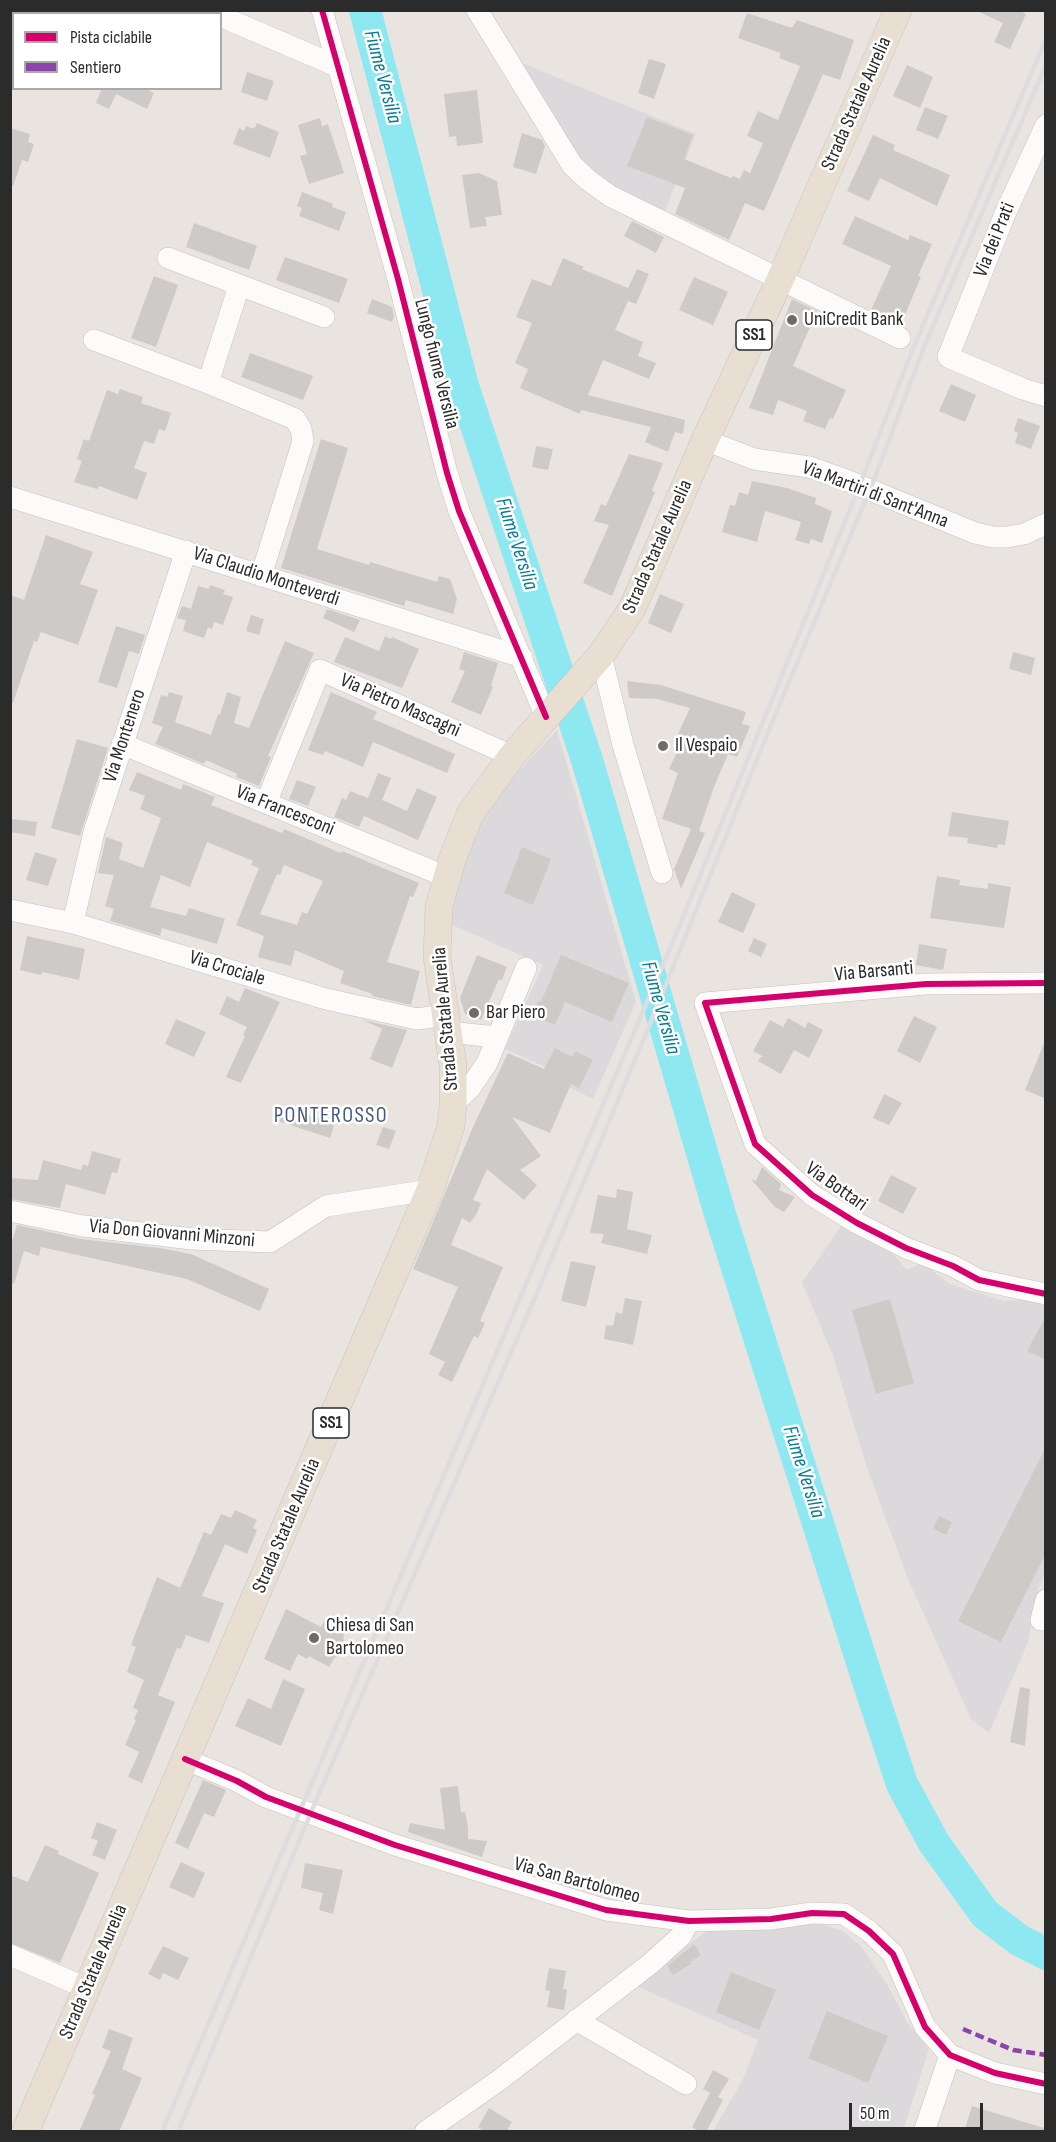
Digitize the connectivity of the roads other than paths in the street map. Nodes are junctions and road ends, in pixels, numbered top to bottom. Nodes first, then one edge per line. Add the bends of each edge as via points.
1 (322, 10) edge
2 (477, 10) edge
3 (898, 10) edge
4 (222, 17) edge
5 (339, 67) junction
6 (1046, 125) edge
7 (168, 258) dead end
8 (780, 280) junction
9 (238, 286) junction
10 (324, 317) dead end
11 (900, 338) dead end
12 (94, 340) dead end
13 (208, 383) junction
14 (1046, 396) edge
15 (705, 440) junction
16 (10, 497) edge
17 (1046, 524) edge
18 (186, 551) junction
19 (261, 576) junction
20 (601, 655) junction
21 (522, 657) junction
22 (550, 713) junction
23 (122, 744) junction
24 (512, 756) junction
25 (266, 803) junction
26 (662, 873) dead end
27 (447, 877) junction
28 (10, 910) edge
29 (73, 923) junction
30 (526, 968) dead end
31 (1046, 983) edge
32 (705, 1003) joint
33 (446, 1024) junction
34 (498, 1037) junction
35 (453, 1104) junction
36 (430, 1190) junction
37 (10, 1211) edge
38 (1046, 1294) edge
39 (185, 1759) junction
40 (689, 1921) junction
41 (10, 1955) edge
42 (86, 1988) junction
43 (576, 2020) junction
44 (950, 2055) junction
45 (686, 2084) dead end
46 (1046, 2084) edge
47 (25, 2132) edge
48 (425, 2132) edge
49 (924, 2132) edge

1 - 5 street, Lungo fiume Versilia
2 - 8 street via 572,165 588,180 610,196
3 - 8 main road, Strada Statale Aurelia / SS1
4 - 5 street
5 - 21 street, Lungo fiume Versilia via 459,511
6 - 14 street, Via dei Prati via 1005,214 948,357
7 - 9 street
8 - 11 street
8 - 15 main road, Strada Statale Aurelia / SS1
9 - 10 street
9 - 13 street
12 - 13 street
13 - 19 street via 285,414 295,419 301,429 303,441
15 - 17 street, Via Martiri di Sant'Anna via 754,459 819,470 975,533 1007,537
15 - 20 main road, Strada Statale Aurelia / SS1 via 632,609
16 - 18 street, Via Claudio Monteverdi
18 - 19 street, Via Claudio Monteverdi
18 - 23 street, Via Montenero
19 - 21 street, Via Claudio Monteverdi
20 - 22 main road, Strada Statale Aurelia / SS1
20 - 26 street via 623,745
21 - 22 street, Lungo fiume Versilia
22 - 24 main road, Strada Statale Aurelia / SS1
23 - 25 street, Via Francesconi
23 - 29 street, Via Montenero via 94,832
24 - 25 street, Via Pietro Mascagni via 320,670
24 - 27 main road, Strada Statale Aurelia / SS1 via 470,814
25 - 27 street, Via Francesconi
27 - 33 main road, Strada Statale Aurelia / SS1 via 439,906 437,957
28 - 29 street, Via Crociale
29 - 33 street, Via Crociale via 327,999
30 - 34 street
31 - 32 street, Via Barsanti via 926,984
32 - 38 street, Via Bottari via 755,1144 812,1195 906,1248 979,1280
33 - 34 street, Via Crociale
33 - 35 main road, Strada Statale Aurelia / SS1 via 453,1066
34 - 35 street via 487,1063
35 - 36 main road, Strada Statale Aurelia / SS1 via 451,1126
36 - 37 street, Via Don Giovanni Minzoni via 326,1206 270,1242 192,1239 83,1227
36 - 39 main road, Strada Statale Aurelia / SS1
39 - 40 street, Via San Bartolomeo via 273,1800 395,1845 606,1910
39 - 42 main road, Strada Statale Aurelia / SS1
40 - 43 street via 681,1936
40 - 44 street, Via San Bartolomeo via 844,1914 892,1954 925,2027
41 - 42 street
42 - 47 main road, Strada Statale Aurelia / SS1
43 - 45 street
43 - 48 street
44 - 46 street, Via San Bartolomeo via 995,2073
44 - 49 street

